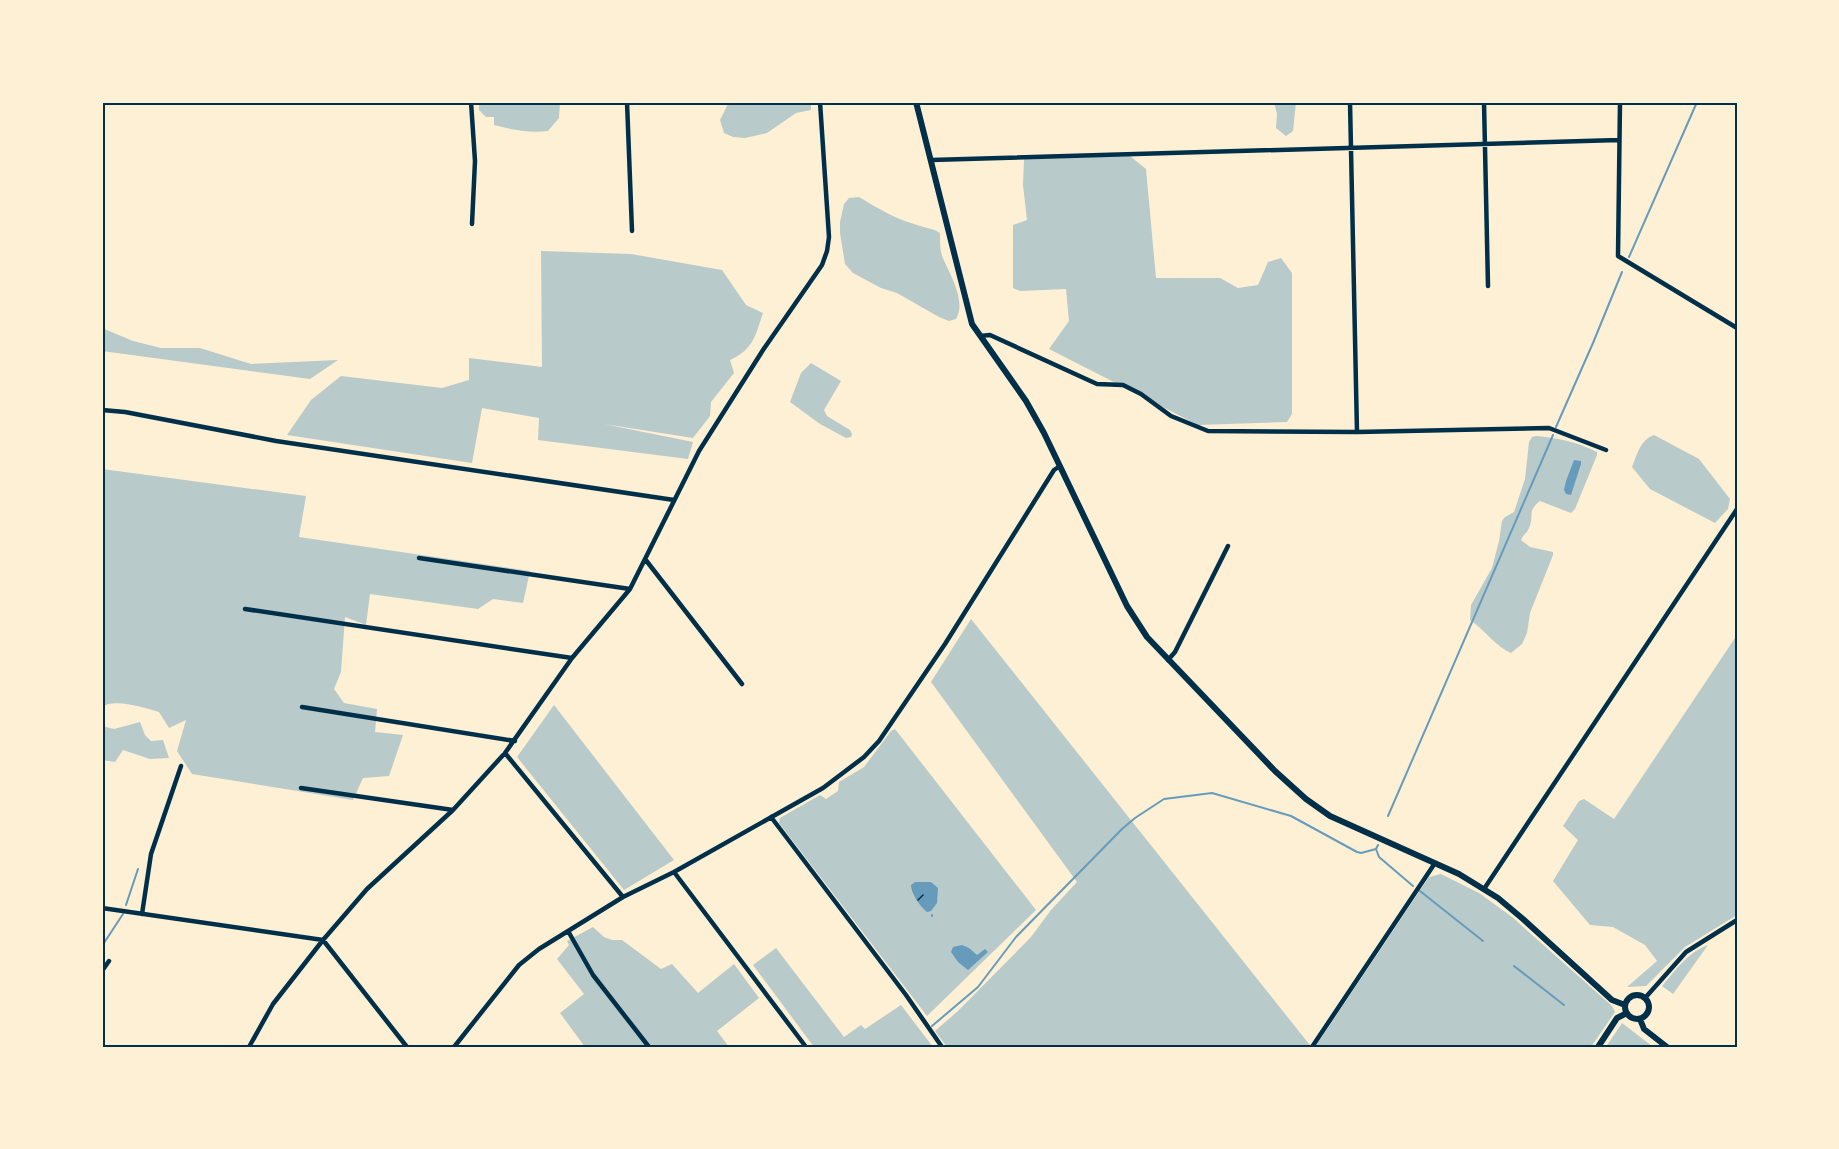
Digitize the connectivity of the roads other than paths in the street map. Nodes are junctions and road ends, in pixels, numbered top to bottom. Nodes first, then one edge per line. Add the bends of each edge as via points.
1 (471, 102) edge
2 (627, 102) edge
3 (819, 102) edge
4 (916, 102) edge
5 (1350, 102) edge
6 (1484, 102) edge
7 (1620, 102) edge
8 (1619, 140) junction
9 (1484, 144) junction
10 (1351, 148) junction
11 (931, 160) junction
12 (472, 224) dead end
13 (632, 231) dead end
14 (1488, 286) dead end
15 (1737, 328) edge
16 (980, 336) junction
17 (102, 410) edge
18 (1357, 432) junction
19 (1606, 450) dead end
20 (1060, 466) junction
21 (674, 500) junction
22 (1737, 508) edge
23 (1228, 546) dead end
24 (419, 558) dead end
25 (645, 559) junction
26 (630, 589) junction
27 (245, 609) dead end
28 (572, 658) junction
29 (1168, 660) junction
30 (742, 684) dead end
31 (302, 707) dead end
32 (515, 741) junction
33 (505, 753) junction
34 (182, 766) dead end
35 (302, 788) dead end
36 (453, 810) junction
37 (771, 817) junction
38 (1435, 863) junction
39 (674, 872) junction
40 (1484, 889) junction
41 (623, 897) junction
42 (102, 908) edge
43 (142, 914) junction
44 (1737, 920) edge
45 (567, 931) junction
46 (323, 940) junction
47 (109, 961) dead end
48 (102, 971) edge
49 (1645, 998) junction
50 (1626, 1005) junction
51 (1627, 1013) junction
52 (1640, 1019) junction
53 (249, 1047) edge
54 (406, 1047) edge
55 (454, 1047) edge
56 (649, 1047) edge
57 (806, 1047) edge
58 (942, 1047) edge
59 (1312, 1047) edge
60 (1598, 1047) edge
61 (1667, 1047) edge

1 - 12 street via 475,161
2 - 13 street
3 - 21 street via 829,237 822,265 739,387
4 - 11 street
5 - 10 street
6 - 9 street
7 - 8 street
8 - 9 street
8 - 15 street via 1618,256
9 - 10 street
9 - 14 street
10 - 11 street
10 - 18 street
11 - 16 street via 972,324
16 - 18 street via 990,335 1097,384 1123,385 1171,416 1208,431
16 - 20 street via 1026,401
17 - 21 street via 276,441
18 - 19 street via 1549,428
20 - 29 street via 1127,606
20 - 37 street via 879,741 823,788
21 - 25 street
22 - 40 street
23 - 29 street
24 - 26 street
25 - 26 street
25 - 30 street
26 - 28 street
27 - 28 street
28 - 32 street
29 - 38 street via 1306,799 1330,816
31 - 32 street
32 - 33 street
33 - 36 street
33 - 41 street
34 - 43 street via 152,854
35 - 36 street
36 - 46 street via 367,889
37 - 39 street
37 - 58 street
38 - 40 street
38 - 59 street
39 - 41 street
39 - 57 street
40 - 50 street via 1524,919 1612,1000
41 - 45 street
42 - 43 street
43 - 46 street
44 - 49 street via 1686,952
45 - 55 street via 519,965
45 - 56 street via 593,975
46 - 53 street via 273,1005
46 - 54 street
47 - 48 street
49 - 50 street via 1633,996
49 - 52 street via 1649,1010
50 - 51 street
51 - 52 street
51 - 60 street via 1617,1018
52 - 61 street via 1644,1029

